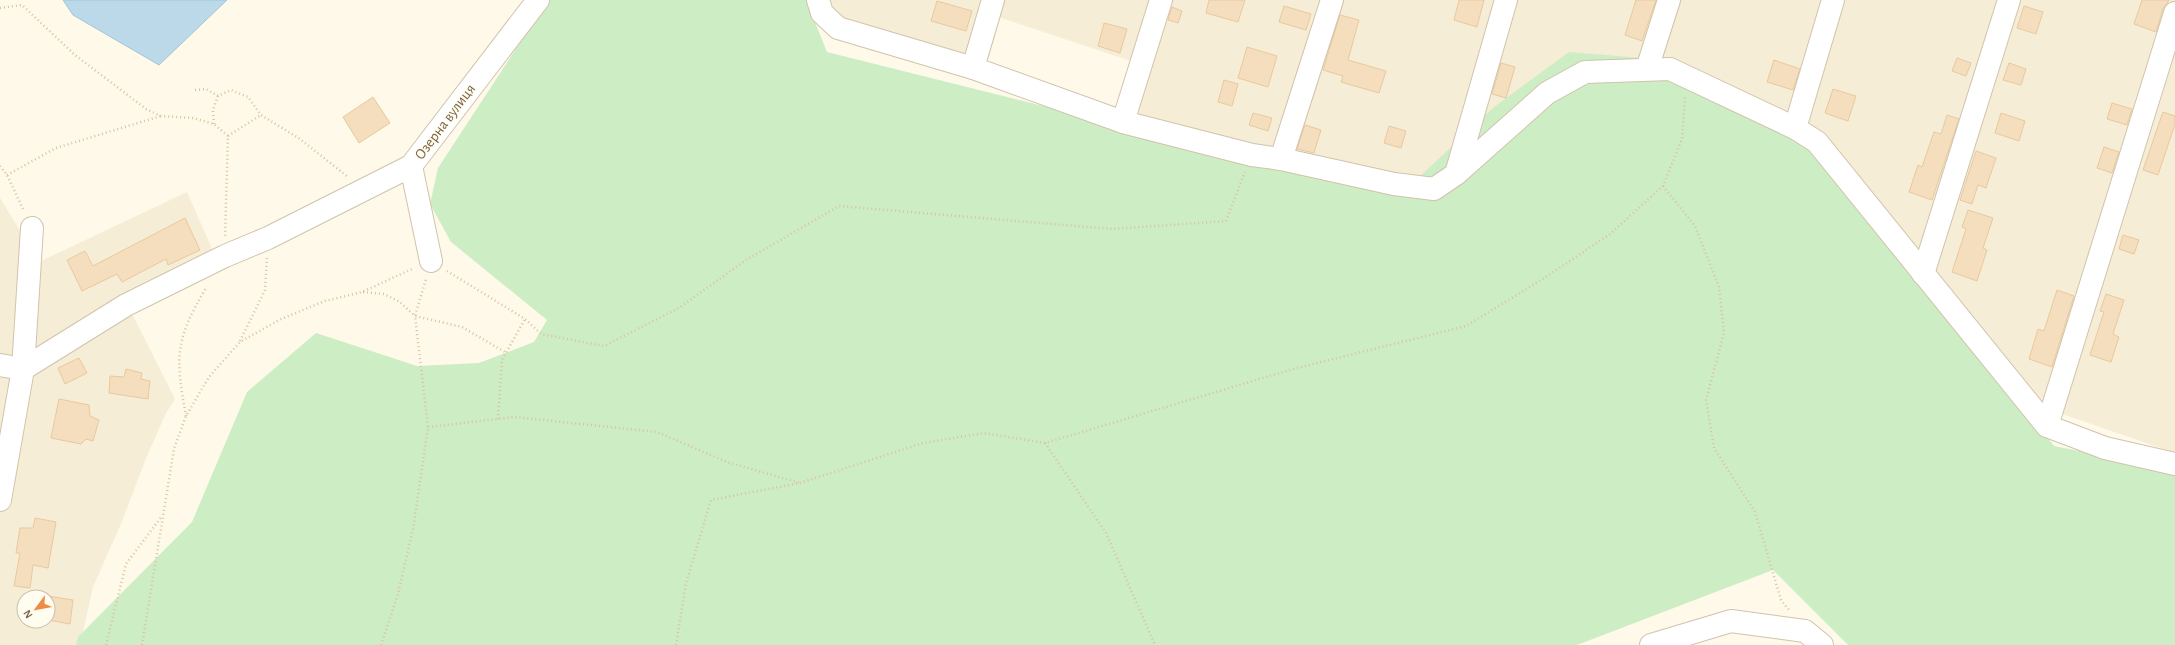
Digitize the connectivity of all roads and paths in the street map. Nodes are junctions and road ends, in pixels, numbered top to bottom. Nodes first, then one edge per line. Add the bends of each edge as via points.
1 (20, 0) edge
2 (538, 0) edge
3 (818, 0) edge
4 (993, 0) edge
5 (1161, 0) edge
6 (1332, 0) edge
7 (1506, 0) edge
8 (1669, 0) edge
9 (1833, 0) edge
10 (2009, 0) edge
11 (22, 5) junction
12 (1, 7) edge
13 (2175, 13) edge
14 (973, 68) junction
15 (1647, 69) junction
16 (1670, 69) junction
17 (194, 90) dead end
18 (218, 96) junction
19 (261, 114) junction
20 (161, 116) junction
21 (1123, 122) junction
22 (214, 124) junction
23 (1795, 128) junction
24 (228, 136) junction
25 (1252, 155) junction
26 (1282, 159) junction
27 (0, 166) edge
28 (411, 166) junction
29 (1456, 174) junction
30 (7, 175) junction
31 (1663, 186) junction
32 (365, 190) junction
33 (32, 228) joint
34 (268, 238) junction
35 (225, 256) junction
36 (431, 261) junction
37 (1923, 274) junction
38 (207, 287) dead end
39 (362, 292) junction
40 (415, 316) junction
41 (525, 319) junction
42 (240, 342) junction
43 (505, 352) junction
44 (0, 365) edge
45 (23, 369) junction
46 (186, 416) junction
47 (498, 419) junction
48 (2047, 426) junction
49 (428, 427) junction
50 (1045, 443) junction
51 (2175, 464) edge
52 (800, 483) junction
53 (0, 500) edge
54 (162, 515) junction
55 (1804, 631) junction
56 (106, 645) edge
57 (142, 645) edge
58 (381, 645) edge
59 (676, 645) edge
60 (1155, 645) edge
61 (1650, 645) edge
62 (1822, 645) edge

1 - 11 path
2 - 28 street, Озерна вулиця
3 - 14 street via 822,12 838,28
4 - 14 street
5 - 21 street
6 - 26 street
7 - 29 street
8 - 15 street
9 - 23 street
10 - 37 street
11 - 12 path
11 - 20 path via 75,55 146,109
13 - 48 street
14 - 21 street
15 - 16 street
15 - 29 street via 1585,72 1547,93
16 - 23 street
16 - 31 path via 1686,99 1682,139
17 - 18 path via 206,89
18 - 19 path via 231,90 248,97
18 - 22 path via 213,110
19 - 24 path
19 - 32 path via 300,139
20 - 22 path via 193,118
20 - 30 path via 56,148
21 - 25 street
22 - 24 path
23 - 37 street via 1817,142
24 - 35 path
25 - 26 street
25 - 41 path via 1226,221 1112,229 839,206 746,260 679,308 604,346 541,334
26 - 29 street via 1394,184 1434,189
27 - 30 path
28 - 32 street
28 - 36 street, Озерна вулиця
30 - 33 path
31 - 50 path via 1610,234 1466,326 1292,369
31 - 55 path via 1695,226 1719,287 1724,333 1706,400 1714,448 1755,512 1781,600
32 - 34 street
33 - 45 street
34 - 35 street
34 - 42 path via 265,290
35 - 45 street via 126,305
36 - 39 path
36 - 40 path
36 - 41 path
37 - 48 street
38 - 46 path via 181,338 178,360
39 - 40 path via 384,294 400,302
39 - 42 path via 325,301 281,319
40 - 43 path via 462,327
40 - 49 path
41 - 43 path
42 - 46 path via 209,377
43 - 47 path via 502,360
44 - 45 street
45 - 53 street
46 - 54 path via 174,449
47 - 49 path
47 - 52 path via 515,417 657,432 727,462
48 - 51 street via 2105,448
49 - 58 path via 413,529 398,594
50 - 52 path via 984,433 946,439 923,443
50 - 60 path via 1106,533
52 - 59 path via 711,500 686,583
54 - 56 path via 126,564
54 - 57 path
55 - 61 street via 1732,621
55 - 62 street

